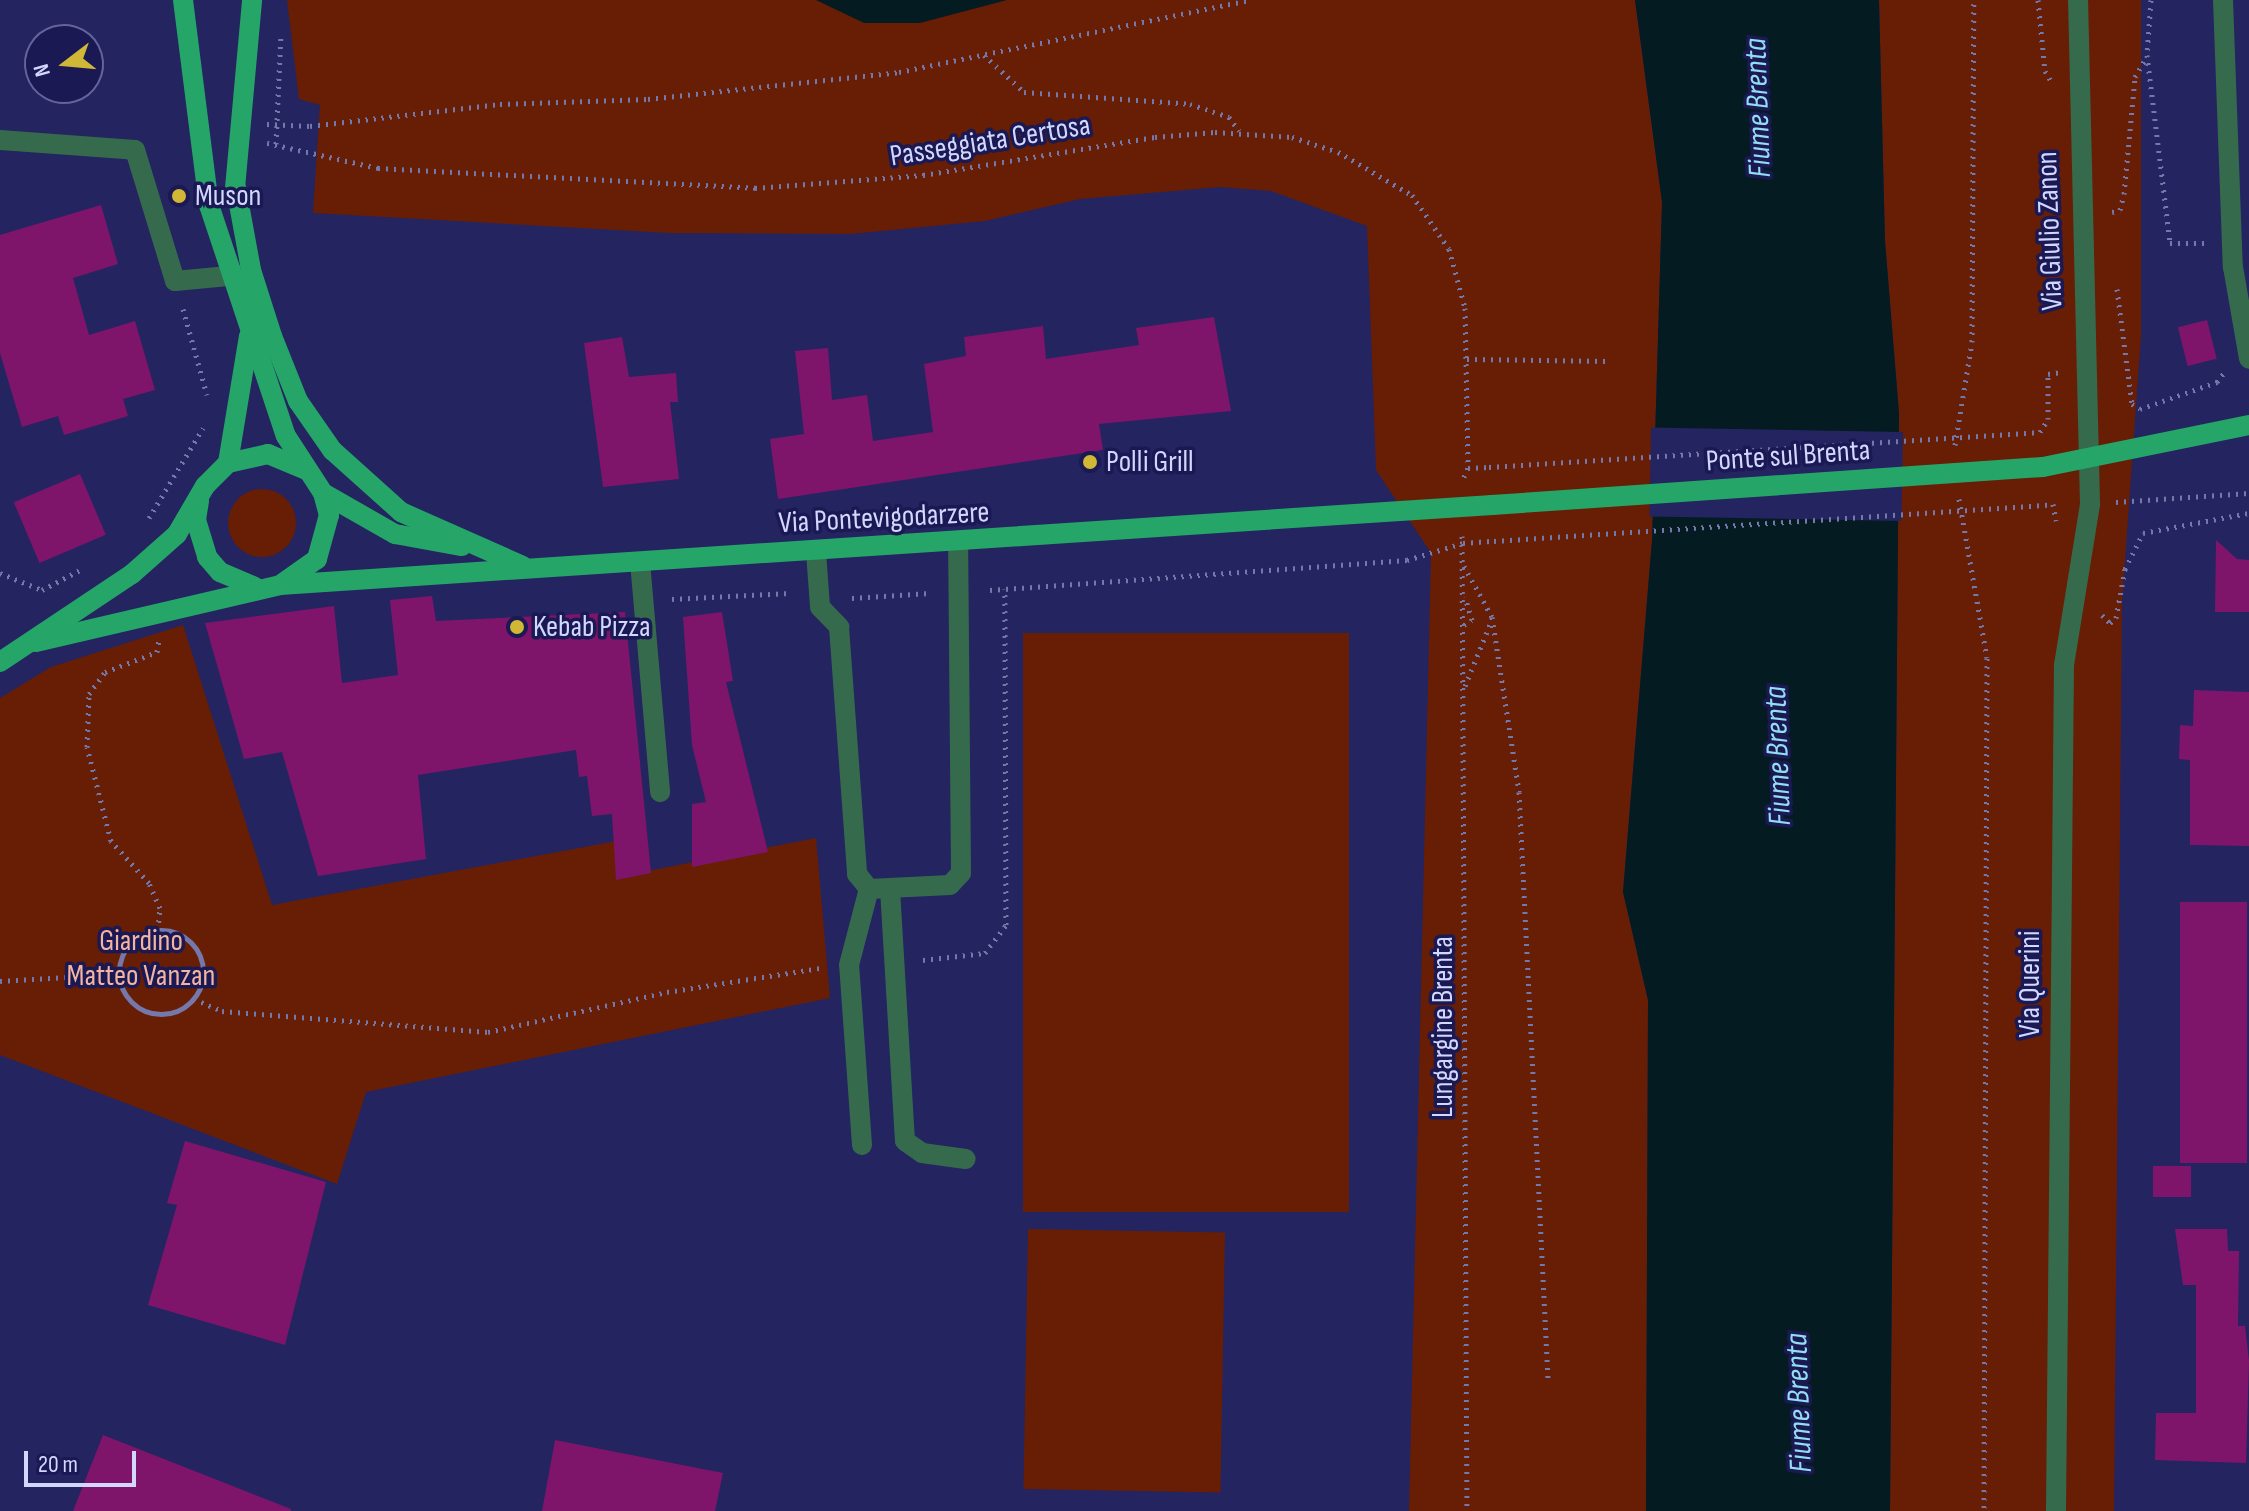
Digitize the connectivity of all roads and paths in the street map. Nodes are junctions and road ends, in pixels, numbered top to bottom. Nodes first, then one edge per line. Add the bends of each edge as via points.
1 (252, 0) edge
2 (1251, 0) edge
3 (1974, 0) edge
4 (2038, 0) edge
5 (2078, 0) edge
6 (2151, 0) edge
7 (2223, 0) edge
8 (184, 5) edge
9 (279, 15) dead end
10 (984, 55) junction
11 (2147, 55) junction
12 (2053, 83) dead end
13 (244, 121) junction
14 (279, 125) junction
15 (1240, 132) junction
16 (0, 140) edge
17 (236, 188) junction
18 (2107, 213) dead end
19 (2212, 243) dead end
20 (2233, 267) junction
21 (230, 271) junction
22 (252, 273) junction
23 (175, 281) junction
24 (2249, 289) edge
25 (249, 336) junction
26 (2248, 351) edge
27 (1467, 359) junction
28 (2126, 359) dead end
29 (1608, 361) dead end
30 (2225, 373) dead end
31 (2048, 374) dead end
32 (208, 410) dead end
33 (208, 421) dead end
34 (2249, 425) edge
35 (2088, 460) junction
36 (228, 463) junction
37 (1956, 463) dead end
38 (306, 470) junction
39 (1959, 492) dead end
40 (323, 493) junction
41 (2249, 493) edge
42 (199, 501) junction
43 (2121, 502) dead end
44 (1492, 505) joint
45 (2045, 505) dead end
46 (2249, 513) edge
47 (145, 527) dead end
48 (958, 543) junction
49 (1463, 543) junction
50 (469, 547) junction
51 (816, 552) junction
52 (640, 562) junction
53 (1463, 564) junction
54 (89, 565) dead end
55 (527, 568) junction
56 (0, 573) edge
57 (280, 585) junction
58 (256, 587) junction
59 (1005, 589) junction
60 (990, 590) dead end
61 (799, 592) dead end
62 (939, 593) dead end
63 (846, 598) dead end
64 (2101, 598) dead end
65 (644, 600) junction
66 (1492, 617) junction
67 (159, 636) dead end
68 (36, 642) junction
69 (0, 662) edge
70 (1464, 687) junction
71 (660, 792) dead end
72 (869, 889) junction
73 (890, 889) junction
74 (158, 930) junction
75 (913, 960) dead end
76 (827, 967) dead end
77 (118, 974) junction
78 (0, 981) edge
79 (194, 999) junction
80 (862, 1145) dead end
81 (966, 1159) dead end
82 (1548, 1379) dead end
83 (1467, 1511) edge
84 (1984, 1511) edge
85 (2056, 1511) edge

1 - 13 main road, Via Pontevigodarzere
2 - 10 path
3 - 37 path via 1972,342 1954,433
4 - 12 path via 2045,71
5 - 35 street, Via Giulio Zanon
6 - 11 path
7 - 20 street
8 - 21 main road, Via Pontevigodarzere via 199,156
9 - 14 path
10 - 14 path via 899,72 648,99 533,102
10 - 15 path via 1024,92 1190,104 1229,117
11 - 18 path via 2135,77 2120,210
11 - 19 path via 2170,243
13 - 14 path
13 - 17 main road, Via Pontevigodarzere
14 - 15 path, Passeggiata Certosa via 276,144 378,168 481,178 755,188 908,177 1155,137
15 - 27 path, Passeggiata Certosa via 1292,137 1338,152 1412,195 1449,249 1465,308
16 - 23 street via 135,150
17 - 21 main road, Via Pontevigodarzere
17 - 22 main road
20 - 24 street
20 - 26 street
21 - 22 street
21 - 23 street
21 - 25 main road, Via Pontevigodarzere
22 - 50 main road via 298,401 332,450 401,512
23 - 32 path via 207,388
25 - 36 main road, Via Pontevigodarzere
25 - 38 main road, Via Pontevigodarzere via 286,436
27 - 29 path
27 - 31 path, Passeggiata Certosa, bridge via 1468,468 2040,432 2048,419
28 - 30 path via 2132,404 2140,409 2217,382
33 - 47 path via 163,485
34 - 35 main road
35 - 44 main road, Ponte sul Brenta, bridge
35 - 85 street, Via Querini via 2090,504 2064,665
36 - 38 main road via 268,454
36 - 42 main road, Via Pontevigodarzere
38 - 40 main road, Via Pontevigodarzere
39 - 84 path via 1987,658
40 - 50 main road, Via Pontevigodarzere via 395,534
40 - 57 main road via 329,515 317,559
41 - 43 path
42 - 58 main road, Via Pontevigodarzere via 197,530 207,557 220,572
42 - 68 main road, Via Pontevigodarzere via 177,534 132,574
44 - 48 main road, Via Pontevigodarzere
45 - 49 path, bridge
46 - 64 path via 2143,533 2131,548 2121,607 2110,623
48 - 51 main road, Via Pontevigodarzere
48 - 73 street via 961,873 950,885
49 - 53 path, Lungargine Brenta
49 - 59 path via 1407,560
50 - 55 main road
51 - 52 main road, Via Pontevigodarzere
51 - 72 street via 820,607 839,627 857,874
52 - 55 main road, Via Pontevigodarzere
52 - 65 street
53 - 66 path
53 - 70 path, Lungargine Brenta
54 - 56 path via 42,590
55 - 57 main road, Via Pontevigodarzere via 473,577
57 - 58 main road, Via Pontevigodarzere
58 - 68 main road, Via Pontevigodarzere
59 - 60 path
59 - 75 path via 1006,925 985,953
61 - 65 path
62 - 63 path
65 - 71 street
66 - 70 path via 1489,639
66 - 82 path via 1525,850
67 - 74 path via 157,652 105,672 89,694 87,747 111,841 149,883 160,908
68 - 69 main road, Via Pontevigodarzere
70 - 83 path, Lungargine Brenta
72 - 73 street
72 - 80 street via 849,965
73 - 81 street via 905,1141 922,1153
74 - 77 path via 134,939
74 - 79 path via 185,937 201,959
76 - 79 path via 667,992 488,1032 222,1011
77 - 78 path
77 - 79 path via 129,1001 154,1015 183,1009

